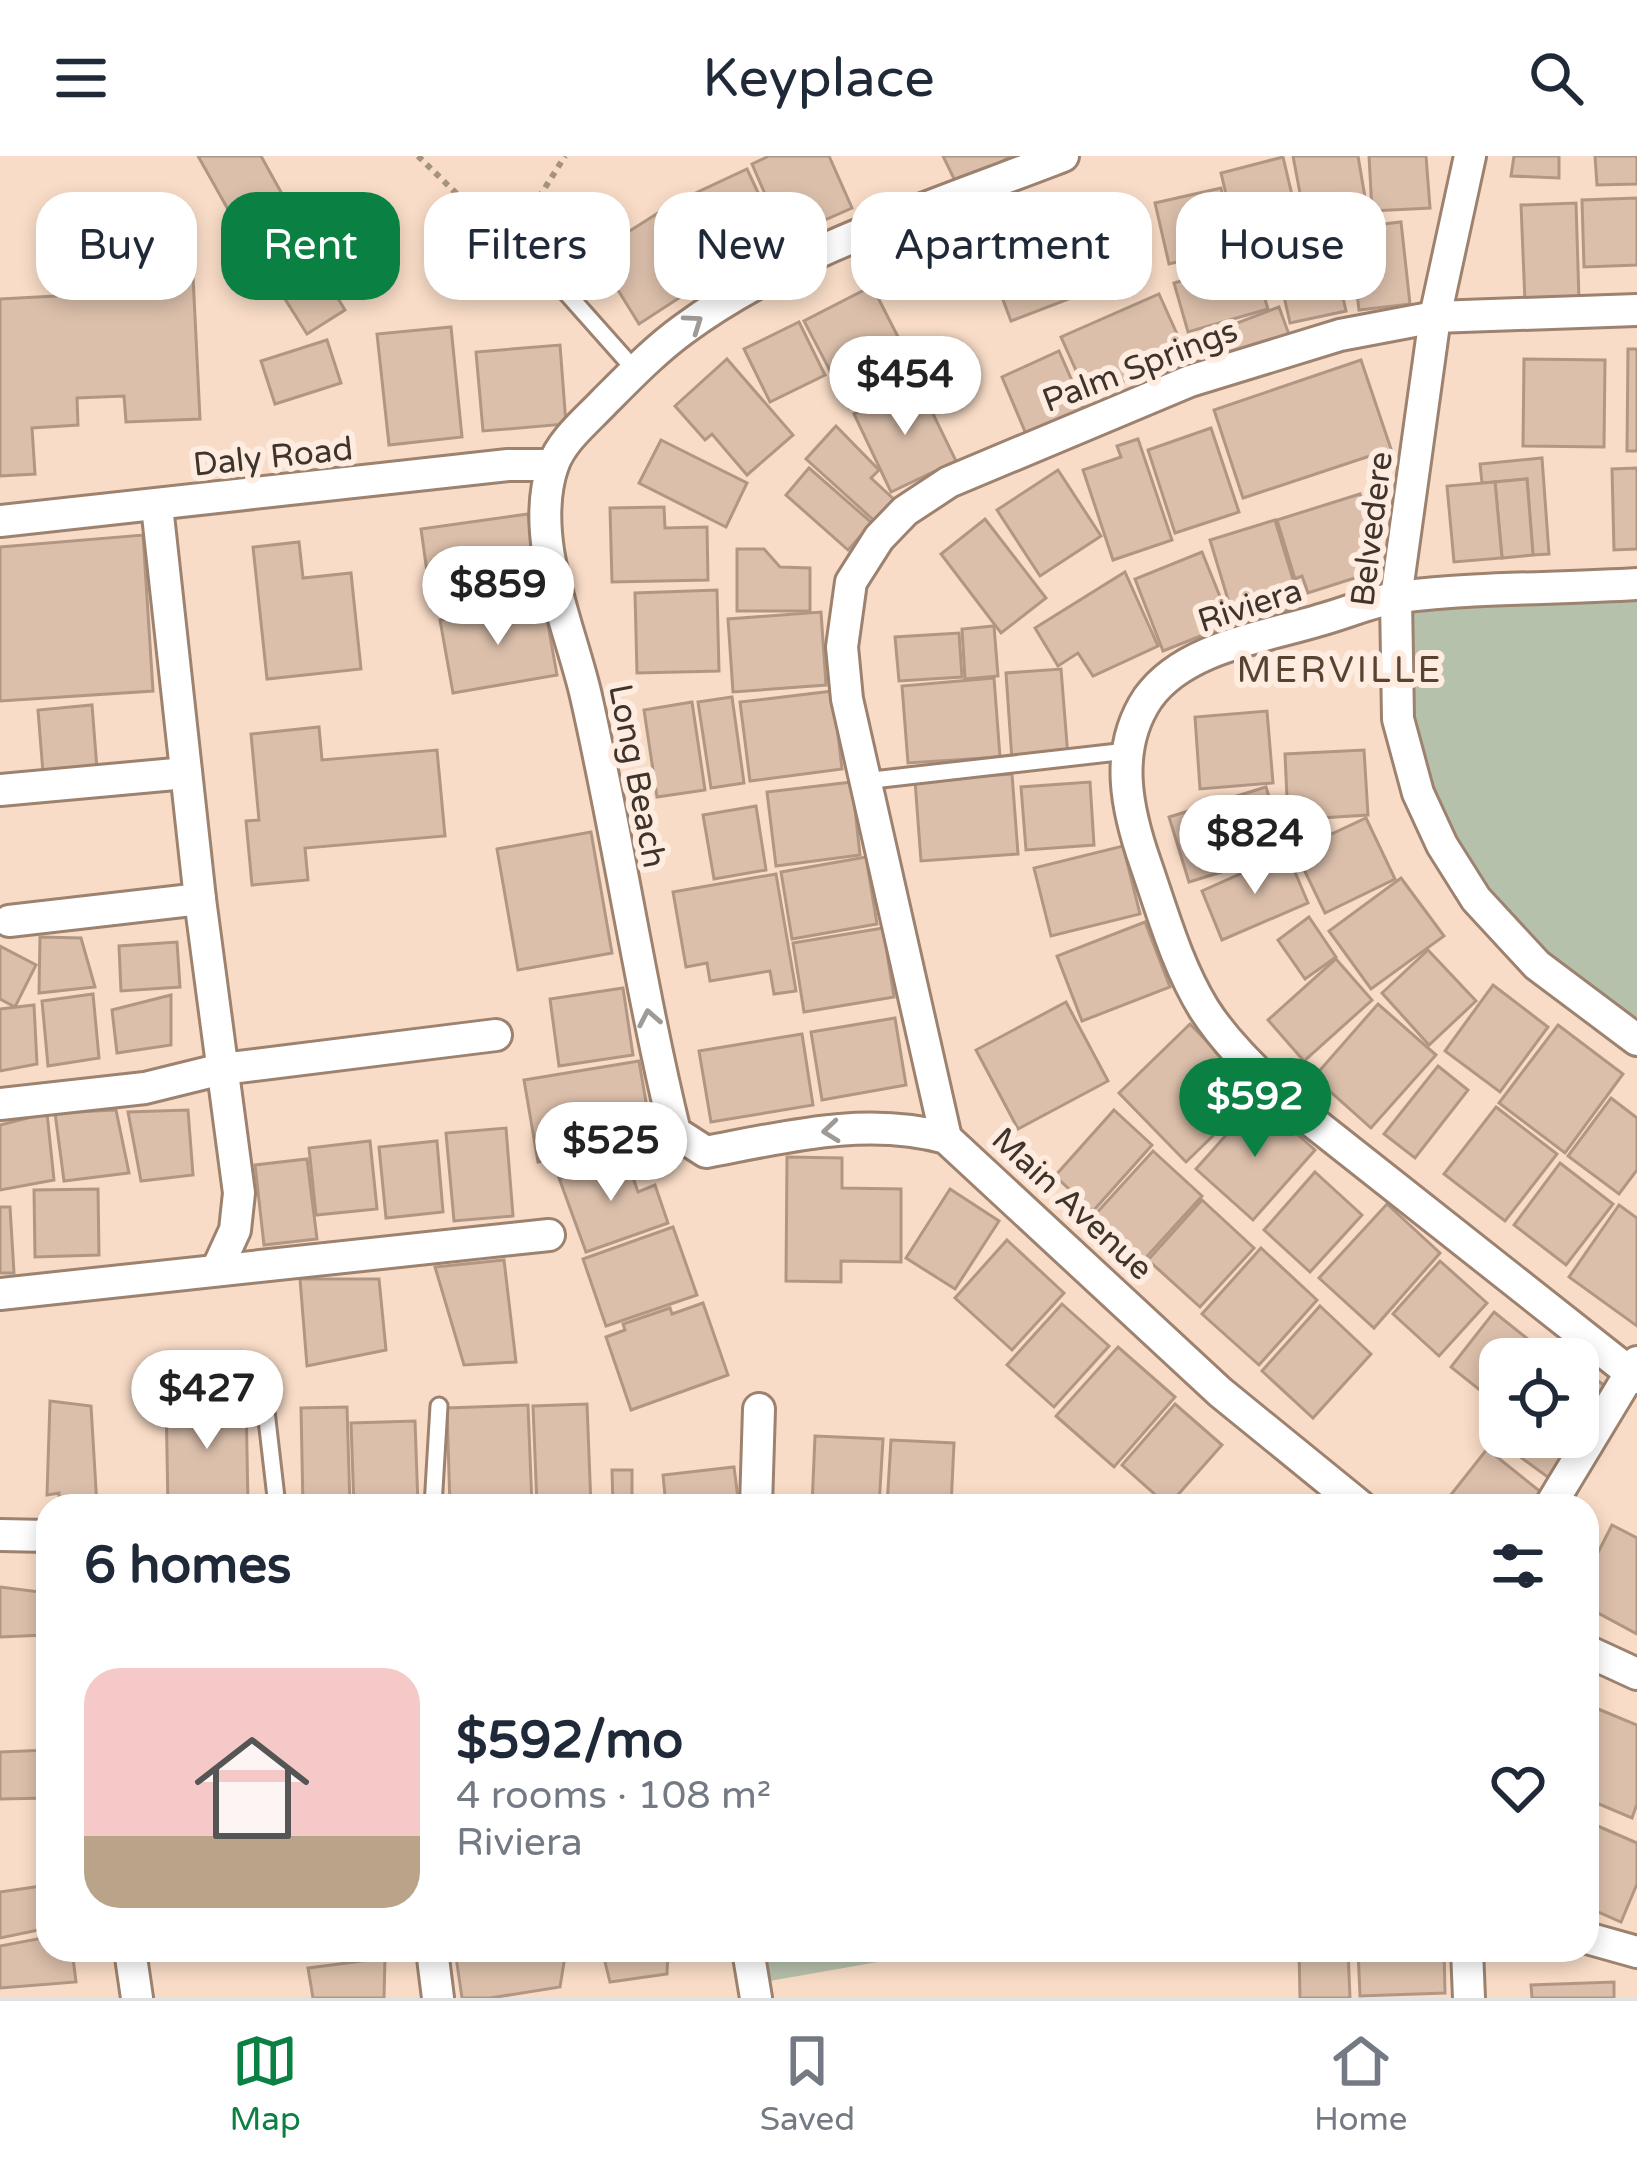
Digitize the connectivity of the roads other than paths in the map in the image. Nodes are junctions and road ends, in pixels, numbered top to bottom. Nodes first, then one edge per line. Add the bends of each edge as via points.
1 (1063, 156) edge
2 (1471, 156) edge
3 (573, 300) edge
4 (1637, 310) edge
5 (1435, 317) junction
6 (635, 370) junction
7 (554, 465) junction
8 (157, 506) junction
9 (0, 521) edge
10 (1637, 584) edge
11 (1396, 598) junction
12 (1127, 751) junction
13 (186, 773) junction
14 (864, 781) junction
15 (0, 790) edge
16 (200, 899) junction
17 (9, 921) dead end
18 (496, 1035) dead end
19 (1637, 1040) edge
20 (223, 1069) junction
21 (0, 1104) edge
22 (675, 1132) joint
23 (946, 1138) junction
24 (549, 1235) dead end
25 (218, 1268) junction
26 (0, 1294) edge
27 (1634, 1371) edge
28 (439, 1406) dead end
29 (759, 1409) dead end
30 (266, 1411) dead end
31 (276, 1494) edge
32 (435, 1494) edge
33 (756, 1494) edge
34 (1345, 1494) edge
35 (1557, 1494) edge
36 (0, 1535) edge
37 (36, 1536) edge
38 (1599, 1657) edge
39 (1637, 1674) edge
40 (1599, 1941) edge
41 (1637, 1952) edge
42 (132, 1962) edge
43 (434, 1962) edge
44 (750, 1962) edge
45 (1468, 1962) edge
46 (137, 1998) edge
47 (438, 1998) edge
48 (755, 1998) edge
49 (1469, 1998) edge

6 -> 1 street via 730,298 854,237
2 - 5 street, Belvedere
3 - 6 lane
4 - 5 street, Palm Springs
5 - 11 street, Belvedere
5 - 14 street, Palm Springs via 1340,334 1190,381 949,482 905,511 851,582 842,647
6 - 7 street via 569,438
7 - 8 street, Daly Road
22 -> 7 street, Long Beach via 550,556
8 - 9 street, Daly Road
8 - 13 street
10 - 11 street, Riviera
11 - 12 street, Riviera via 1212,652 1178,671 1150,695
11 - 19 street, Belvedere via 1399,719 1442,845 1476,899 1537,965
12 - 14 lane
12 - 27 street, Riviera via 1132,826 1178,957 1238,1054 1290,1104
13 - 15 street
13 - 16 street
14 - 23 street, Palm Springs
16 - 17 street
16 - 20 street
18 - 20 street
20 - 21 street via 146,1088
20 - 25 street via 240,1210
23 -> 22 street, Main Avenue via 841,1130 706,1152
23 - 34 street, Main Avenue via 1220,1392
24 - 25 street
25 - 26 street
27 - 35 street
28 - 32 lane
29 - 33 street
30 - 31 lane
36 - 37 street
38 - 39 street
40 - 41 street
42 - 46 street
43 - 47 street
44 - 48 street
45 - 49 street

